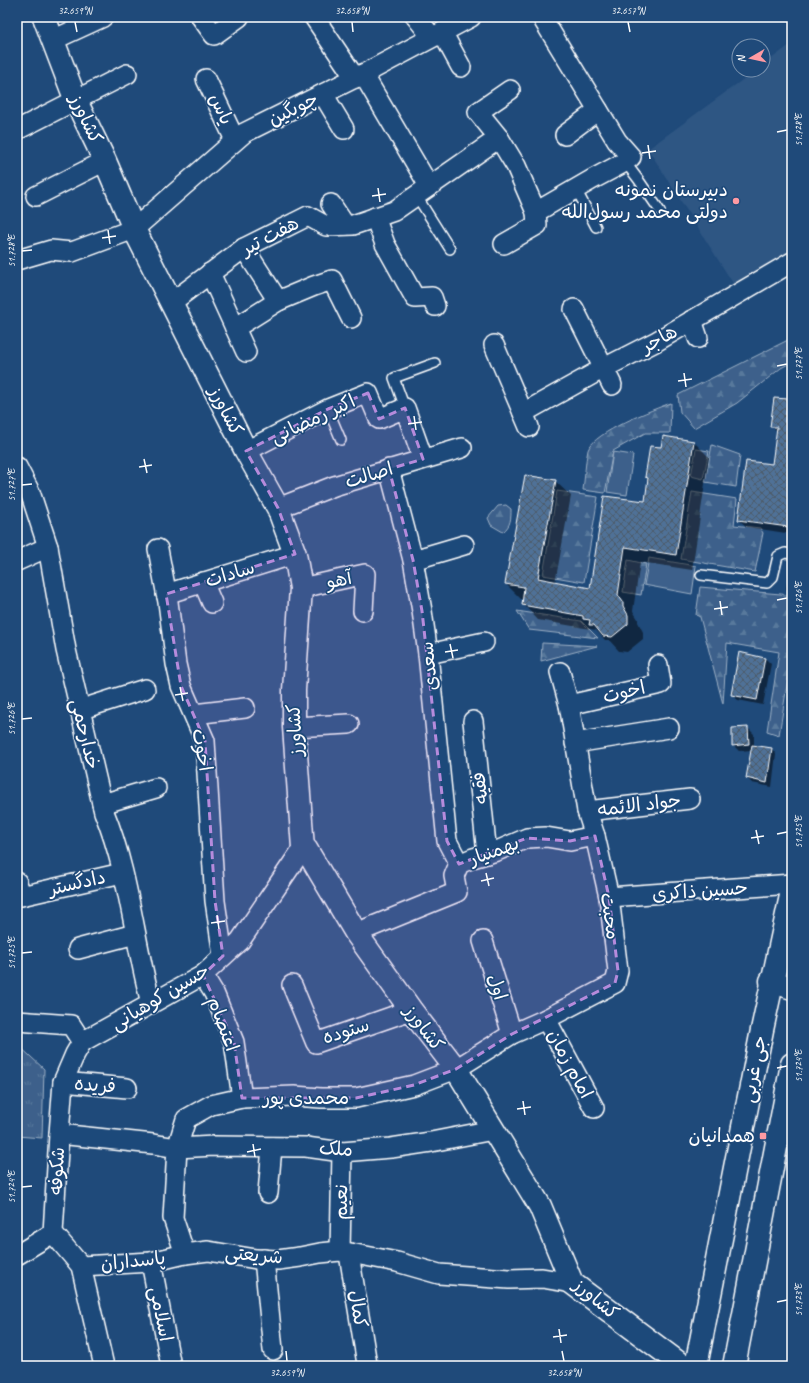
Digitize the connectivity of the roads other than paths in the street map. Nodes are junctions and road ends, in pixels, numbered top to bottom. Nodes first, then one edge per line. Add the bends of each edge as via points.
1 (44, 17) edge
2 (103, 17) edge
3 (201, 17) edge
4 (239, 17) edge
5 (314, 17) edge
6 (416, 17) edge
7 (471, 17) edge
8 (546, 18) edge
9 (437, 35) junction
10 (53, 40) junction
11 (461, 67) dead end
12 (127, 74) dead end
13 (359, 76) junction
14 (206, 79) dead end
15 (510, 90) dead end
16 (323, 94) junction
17 (76, 101) junction
18 (598, 110) junction
19 (17, 130) edge
20 (344, 130) dead end
21 (565, 135) dead end
22 (499, 138) junction
23 (235, 140) junction
24 (105, 161) junction
25 (625, 162) junction
26 (576, 189) junction
27 (423, 191) junction
28 (36, 196) dead end
29 (331, 204) dead end
30 (660, 210) dead end
31 (536, 212) junction
32 (375, 217) junction
33 (345, 225) junction
34 (596, 227) dead end
35 (134, 228) junction
36 (504, 244) dead end
37 (244, 248) junction
38 (450, 249) dead end
39 (17, 260) edge
40 (792, 262) edge
41 (210, 273) junction
42 (278, 301) junction
43 (172, 302) junction
44 (435, 306) dead end
45 (574, 309) dead end
46 (351, 318) dead end
47 (692, 320) junction
48 (235, 328) junction
49 (698, 338) dead end
50 (494, 345) dead end
51 (246, 352) dead end
52 (435, 363) dead end
53 (604, 368) junction
54 (612, 385) dead end
55 (406, 408) junction
56 (328, 409) junction
57 (341, 440) dead end
58 (462, 448) dead end
59 (246, 451) junction
60 (423, 459) junction
61 (17, 467) edge
62 (389, 469) junction
63 (278, 508) junction
64 (464, 545) dead end
65 (48, 547) junction
66 (158, 549) dead end
67 (295, 554) junction
68 (792, 554) edge
69 (17, 560) edge
70 (414, 560) junction
71 (701, 575) dead end
72 (203, 582) junction
73 (301, 588) junction
74 (166, 594) junction
75 (212, 604) dead end
76 (363, 611) dead end
77 (484, 642) dead end
78 (428, 654) junction
79 (658, 666) dead end
80 (560, 672) dead end
81 (145, 689) dead end
82 (569, 705) junction
83 (245, 708) dead end
84 (79, 710) junction
85 (194, 714) junction
86 (473, 721) dead end
87 (349, 724) dead end
88 (294, 728) junction
89 (669, 728) dead end
90 (575, 743) junction
91 (156, 788) dead end
92 (690, 799) dead end
93 (102, 804) junction
94 (587, 812) junction
95 (595, 836) junction
96 (303, 848) junction
97 (487, 854) junction
98 (459, 864) junction
99 (122, 873) junction
100 (17, 882) edge
101 (792, 884) edge
102 (792, 891) edge
103 (609, 897) junction
104 (135, 934) junction
105 (356, 934) junction
106 (483, 941) dead end
107 (78, 949) dead end
108 (223, 956) junction
109 (203, 975) junction
110 (772, 981) junction
111 (292, 985) dead end
112 (792, 988) edge
113 (151, 1003) junction
114 (411, 1010) junction
115 (546, 1019) junction
116 (17, 1021) edge
117 (512, 1034) junction
118 (82, 1042) junction
119 (792, 1064) edge
120 (456, 1069) junction
121 (63, 1082) junction
122 (127, 1088) dead end
123 (789, 1095) edge
124 (242, 1098) junction
125 (594, 1108) dead end
126 (493, 1130) junction
127 (59, 1134) junction
128 (272, 1147) junction
129 (177, 1148) junction
130 (342, 1152) junction
131 (268, 1193) dead end
132 (53, 1233) junction
133 (345, 1252) junction
134 (185, 1254) junction
135 (17, 1255) edge
136 (264, 1259) junction
137 (152, 1262) junction
138 (81, 1266) junction
139 (572, 1283) junction
140 (273, 1350) dead end
141 (366, 1364) dead end
142 (104, 1366) edge
143 (171, 1366) edge
144 (683, 1366) edge
145 (696, 1366) edge
146 (734, 1366) edge

1 - 10 street, کشاورز
2 - 10 street
3 - 4 street via 214,35
5 - 13 street
6 - 9 street
7 - 9 street, چوبگین
8 - 18 street
9 - 11 street
9 - 13 street, چوبگین
10 - 17 street, کشاورز
12 - 17 street
13 - 16 street, چوبگین
13 - 27 street
14 - 23 street, یاس
15 - 22 street via 478,112
16 - 20 street
16 - 23 street, چوبگین via 244,133
17 - 19 street
17 - 24 street, کشاورز
18 - 21 street
18 - 25 street via 617,141 631,157
22 - 27 street, هفت تیر
22 - 31 street via 516,166
23 - 35 street, چوبگین
24 - 28 street
24 - 35 street, کشاورز
25 - 26 street
25 - 30 lane
26 - 31 street
26 - 34 lane
27 - 32 street, هفت تیر via 394,210
27 - 38 lane
29 - 33 street
31 - 36 street via 537,225
32 - 33 street, هفت تیر via 353,225
32 - 44 street via 385,244 415,298 432,297
33 - 37 street, هفت تیر via 326,226 308,216
35 - 39 street, چوبگین via 72,252 52,250
35 - 43 street, کشاورز
37 - 41 street, هفت تیر
37 - 42 street
40 - 47 street, هاجر
41 - 43 street, هفت تیر
41 - 48 street
42 - 46 street via 332,280
42 - 48 street
43 - 59 street, کشاورز
45 - 53 street
47 - 49 street
47 - 53 street, هاجر
48 - 51 street
50 - 53 street, هاجر via 526,420
52 - 55 lane via 394,378
53 - 54 street
55 - 56 street, اکبر رمضانی via 379,418 368,393
55 - 60 street
56 - 57 lane
56 - 59 street, اکبر رمضانی
58 - 60 street, اصالت
59 - 63 street, کشاورز
60 - 62 street, اصالت
61 - 65 street, خدارحمی via 30,492
62 - 63 street, اصالت via 334,486
62 - 70 street, سعدی
63 - 67 street, کشاورز
64 - 70 street
65 - 69 street
65 - 84 street, خدارحمی
66 - 74 street, اخوت
67 - 72 street, سادات
67 - 73 street, کشاورز
68 - 71 lane via 778,556 773,578 767,583
70 - 78 street, سعدی
72 - 74 street, سادات
72 - 75 street
73 - 76 street, آهو via 364,574
73 - 88 street, کشاورز
74 - 85 street, اخوت via 181,686
77 - 78 street
78 - 98 street, سعدی via 447,841
79 - 82 street, اخوت via 661,684
80 - 82 street, محبت
81 - 84 street
82 - 90 street, محبت
83 - 85 street
84 - 93 street, خدارحمی
85 - 108 street, اخوت via 205,741 215,901
86 - 97 street, فقیه
87 - 88 street
88 - 96 street, کشاورز
89 - 90 street
90 - 94 street, محبت
91 - 93 street
92 - 94 street, جواد الائمه
93 - 99 street, خدارحمی via 114,835
94 - 95 street, محبت
95 - 97 street, بهمنیار via 570,841 546,837 527,838
95 - 103 street, محبت
96 - 105 street, کشاورز via 306,849
96 - 108 street, حسین کوهیانی via 240,941
97 - 98 street, بهمنیار
98 - 105 street, بهمنیار via 454,876 457,892
99 - 100 street, دادگستر via 21,896
99 - 104 street, خدارحمی
101 - 103 street, حسین ذاکری
102 - 110 street, جی غربی
103 - 115 street, محبت via 618,971 616,983
104 - 107 street
104 - 113 street, خدارحمی
105 - 114 street, کشاورز
106 - 117 street, اول
108 - 109 street, حسین کوهیانی
109 - 113 street, حسین کوهیانی
109 - 124 street, اعتصام via 214,994 234,1042
110 - 112 street
110 - 145 street, جی غربی
111 - 114 street, ستوده via 316,1043
113 - 118 street, حسین کوهیانی
114 - 120 street, کشاورز
115 - 117 street, محبت
115 - 125 street, امام زمان
116 - 118 street via 71,1026
117 - 120 street, محبت
118 - 121 street, شکوفه
119 - 123 street, جی غربی
120 - 124 street, محمدی پور via 414,1085 356,1098
120 - 126 street, کشاورز
121 - 122 street, فریده
121 - 127 street, شکوفه
123 - 146 street, جی غربی
124 - 129 street, محمدی پور via 211,1105 186,1119
126 - 130 street, ملک via 391,1148
126 - 139 street, کشاورز via 540,1206
127 - 129 street
127 - 132 street, شکوفه
128 - 129 street, ملک
128 - 130 street, ملک via 306,1147
128 - 131 street
129 - 134 street via 172,1218
130 - 133 street, نعیم
132 - 135 street
132 - 138 street
133 - 136 street, شریعتی via 278,1260
133 - 139 street, شریعتی via 397,1262 439,1274 509,1279 542,1278
133 - 141 street, کمال
134 - 136 street, شریعتی via 208,1251
134 - 137 street, پاسداران
136 - 140 street
137 - 138 street, پاسداران
137 - 143 street, اسلامی
138 - 142 street
139 - 144 street, کشاورز

